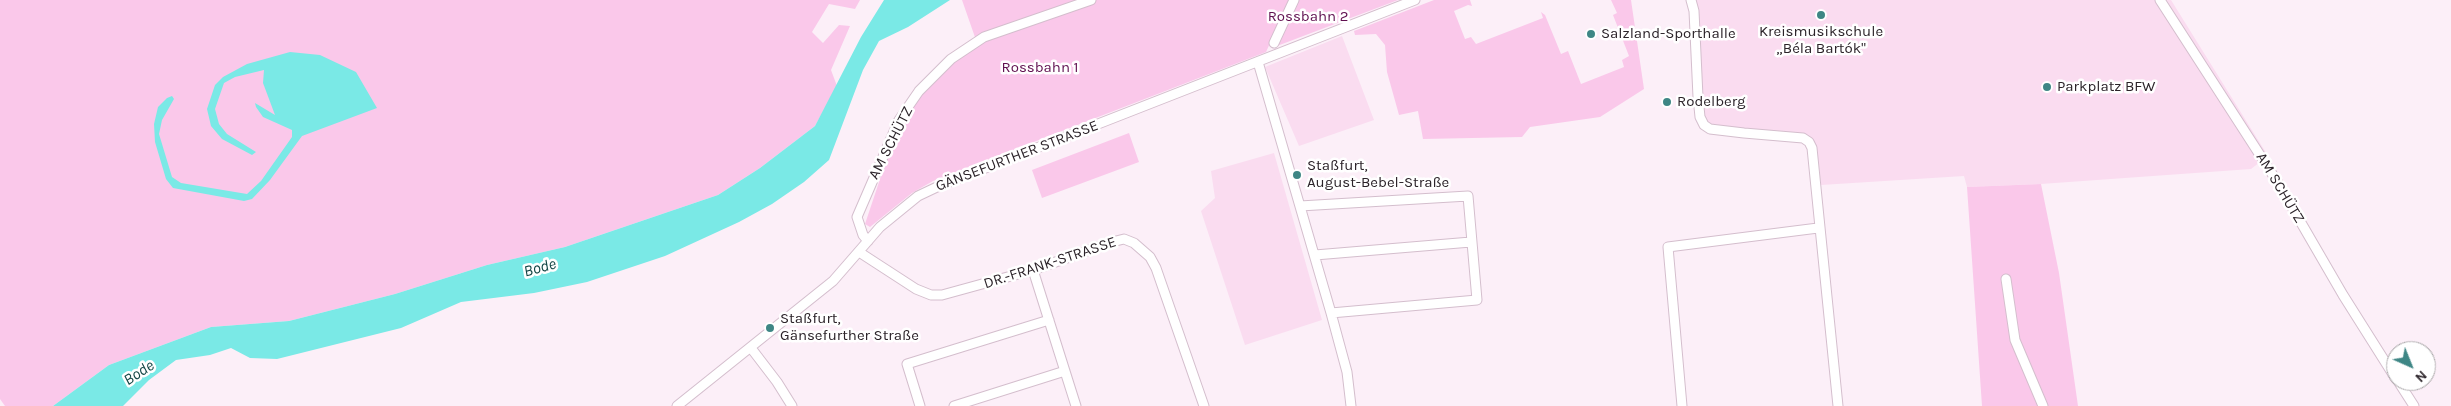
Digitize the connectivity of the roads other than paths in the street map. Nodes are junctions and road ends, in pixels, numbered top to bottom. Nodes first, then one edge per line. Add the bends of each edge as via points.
1 (1091, 0) edge
2 (1294, 0) edge
3 (1415, 0) edge
4 (1691, 0) edge
5 (2160, 0) edge
6 (1274, 43) dead end
7 (1258, 62) junction
8 (1300, 206) junction
9 (1818, 228) junction
10 (868, 241) junction
11 (1471, 242) junction
12 (859, 252) junction
13 (1315, 255) junction
14 (1033, 270) junction
15 (2006, 279) dead end
16 (1331, 313) junction
17 (1049, 320) junction
18 (751, 348) junction
19 (2386, 363) edge
20 (1065, 371) junction
21 (2404, 391) edge
22 (676, 406) edge
23 (792, 406) edge
24 (920, 406) edge
25 (954, 406) edge
26 (1076, 406) edge
27 (1204, 406) edge
28 (1351, 406) edge
29 (1682, 406) edge
30 (1838, 406) edge
31 (2043, 406) edge
32 (2414, 406) edge

1 - 10 street, AM SCHÜTZ via 984,37 951,59 919,91 899,120 857,217
2 - 6 street
3 - 7 street, GÄNSEFURTHER STRASSE
4 - 9 street via 1700,117 1710,129 1803,138 1809,142
5 - 19 street, AM SCHÜTZ via 2278,183
7 - 8 street
7 - 10 street, GÄNSEFURTHER STRASSE via 927,191 901,208
8 - 11 street via 1468,196
8 - 13 street
9 - 29 street via 1668,247
9 - 30 street
10 - 12 street, GÄNSEFURTHER STRASSE
11 - 13 street
11 - 16 street via 1477,300
12 - 14 street, DR.-FRANK-STRASSE via 916,289 931,295 950,295
12 - 18 street, GÄNSEFURTHER STRASSE via 833,281
13 - 16 street
14 - 17 street
14 - 27 street, DR.-FRANK-STRASSE via 1124,239 1143,249 1156,268
15 - 31 street via 2015,340
16 - 28 street via 1347,372
17 - 20 street
17 - 24 street via 907,364
18 - 22 street, GÄNSEFURTHER STRASSE
18 - 23 street
20 - 25 street
20 - 26 street
21 - 32 street, AM SCHÜTZ

